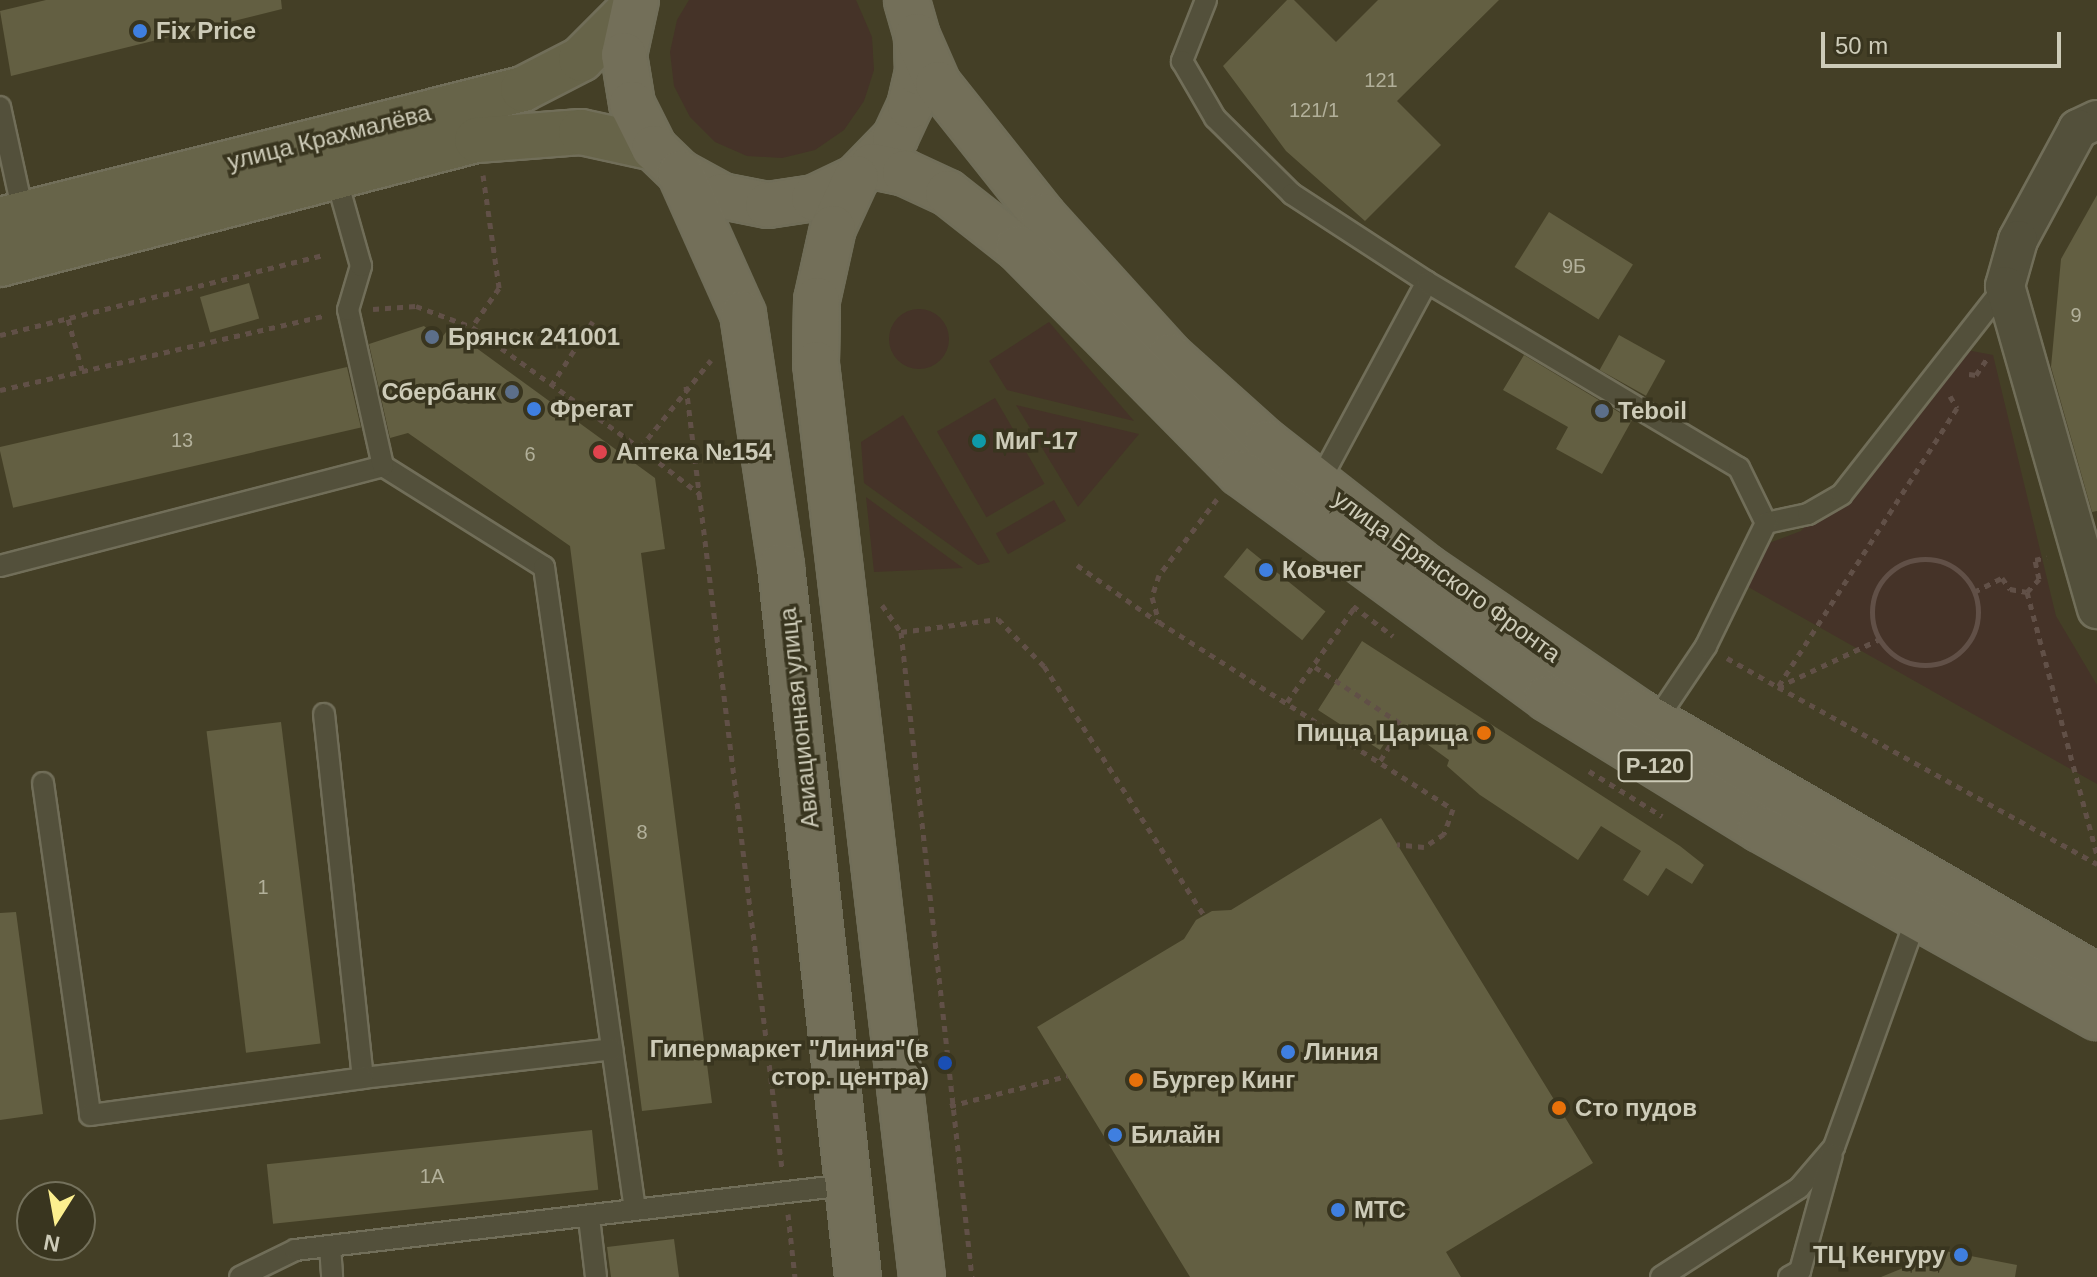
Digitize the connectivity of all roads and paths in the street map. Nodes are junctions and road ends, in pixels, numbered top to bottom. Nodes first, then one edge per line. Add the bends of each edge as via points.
1 (1206, 0) edge
2 (635, 3) edge
3 (912, 18) edge
4 (0, 107) edge
5 (2097, 120) edge
6 (477, 140) junction
7 (667, 161) junction
8 (864, 172) junction
9 (336, 177) junction
10 (12, 217) edge
11 (323, 255) dead end
12 (16, 260) edge
13 (1427, 282) junction
14 (2009, 304) junction
15 (348, 310) junction
16 (68, 319) junction
17 (593, 321) dead end
18 (472, 327) junction
19 (0, 335) edge
20 (711, 360) dead end
21 (82, 370) junction
22 (1956, 376) dead end
23 (551, 386) junction
24 (686, 386) junction
25 (1950, 387) dead end
26 (0, 390) edge
27 (640, 448) junction
28 (383, 466) junction
29 (1228, 486) junction
30 (701, 495) junction
31 (1308, 499) junction
32 (1766, 523) junction
33 (2078, 547) junction
34 (1077, 565) dead end
35 (0, 566) edge
36 (1974, 592) junction
37 (2027, 592) junction
38 (876, 596) dead end
39 (1354, 608) dead end
40 (2097, 609) edge
41 (1159, 622) junction
42 (901, 632) junction
43 (1880, 639) junction
44 (1706, 646) junction
45 (1315, 667) junction
46 (1778, 687) junction
47 (1287, 702) junction
48 (324, 714) dead end
49 (1655, 722) junction
50 (1380, 761) junction
51 (43, 783) dead end
52 (1397, 844) dead end
53 (2097, 856) edge
54 (2097, 864) edge
55 (1925, 901) junction
56 (1204, 915) dead end
57 (2097, 977) edge
58 (2097, 1017) edge
59 (612, 1049) junction
60 (1067, 1076) dead end
61 (363, 1078) junction
62 (950, 1106) junction
63 (1834, 1147) junction
64 (847, 1185) junction
65 (785, 1192) junction
66 (635, 1210) junction
67 (589, 1218) junction
68 (330, 1246) junction
69 (240, 1277) edge
70 (332, 1277) edge
71 (596, 1277) edge
72 (795, 1277) edge
73 (858, 1277) edge
74 (922, 1277) edge
75 (972, 1277) edge
76 (1661, 1277) edge
77 (1789, 1277) edge

1 - 13 lane via 1182,61 1215,118 1292,194
2 - 7 main road, Авиационная улица via 624,55 632,104
2 - 10 main road, улица Крахмалёва via 581,59 523,89
3 - 8 main road via 918,72 910,106 895,138
3 - 31 main road, улица Брянского Фронта via 938,84 1053,228
4 - 10 lane
5 - 14 street via 2078,129 2018,240
6 - 7 main road, улица Крахмалёва via 581,132
6 - 9 main road, улица Крахмалёва
6 - 18 path via 499,288
7 - 8 main road via 722,196 768,205 814,198
7 - 64 main road, Авиационная улица via 743,314 781,566
8 - 29 main road, улица Брянского Фронта via 905,173 948,193 1018,248
8 - 74 main road via 833,228 817,300 816,364
9 - 12 main road, улица Крахмалёва
9 - 15 lane via 361,266
10 - 12 lane
11 - 16 path
13 - 31 lane
13 - 32 lane via 1739,468
14 - 22 path via 1976,375
14 - 32 lane via 1842,494 1808,514
14 - 33 street
15 - 18 path via 416,306
15 - 21 path
15 - 28 lane
16 - 19 path
16 - 21 path
17 - 23 path
18 - 23 path
20 - 24 path
21 - 26 path
23 - 27 path
24 - 27 path
24 - 30 path
25 - 46 path via 1957,408
27 - 30 path
28 - 35 lane
28 - 59 lane via 544,567
29 - 31 main road, улица Брянского Фронта / Р-120
29 - 41 path via 1159,575 1152,597
30 - 65 path
31 - 49 main road, улица Брянского Фронта via 1427,568
31 - 55 main road, улица Брянского Фронта / Р-120 via 1560,707
32 - 44 lane
33 - 37 path via 2035,560 2039,579
33 - 40 street
34 - 41 path
36 - 37 path via 2002,578 2010,589
36 - 43 path via 1978,620 1973,636 1948,660 1914,664 1897,657
36 - 43 path via 1962,573 1947,563 1912,560 1896,567 1874,595 1871,612
37 - 53 path
38 - 42 path
39 - 45 path
41 - 47 path
42 - 56 path via 998,619 1044,666
42 - 62 path
43 - 46 path
44 - 46 path
44 - 49 lane
45 - 47 path
45 - 50 path via 1403,725
46 - 54 path
47 - 50 path
48 - 61 lane
49 - 55 main road, улица Брянского Фронта
50 - 52 path via 1453,809 1444,834 1434,841 1424,847
51 - 61 lane via 90,1115
55 - 57 main road, улица Брянского Фронта
55 - 58 main road, улица Брянского Фронта / Р-120
55 - 63 lane
59 - 61 lane
59 - 66 lane
60 - 62 path
62 - 75 path
63 - 76 lane via 1799,1188
63 - 77 lane via 1800,1271
64 - 65 lane
64 - 73 main road, Авиационная улица
65 - 66 lane
65 - 72 path
66 - 67 lane
67 - 68 lane
67 - 71 lane
68 - 69 lane via 295,1250
68 - 70 lane

